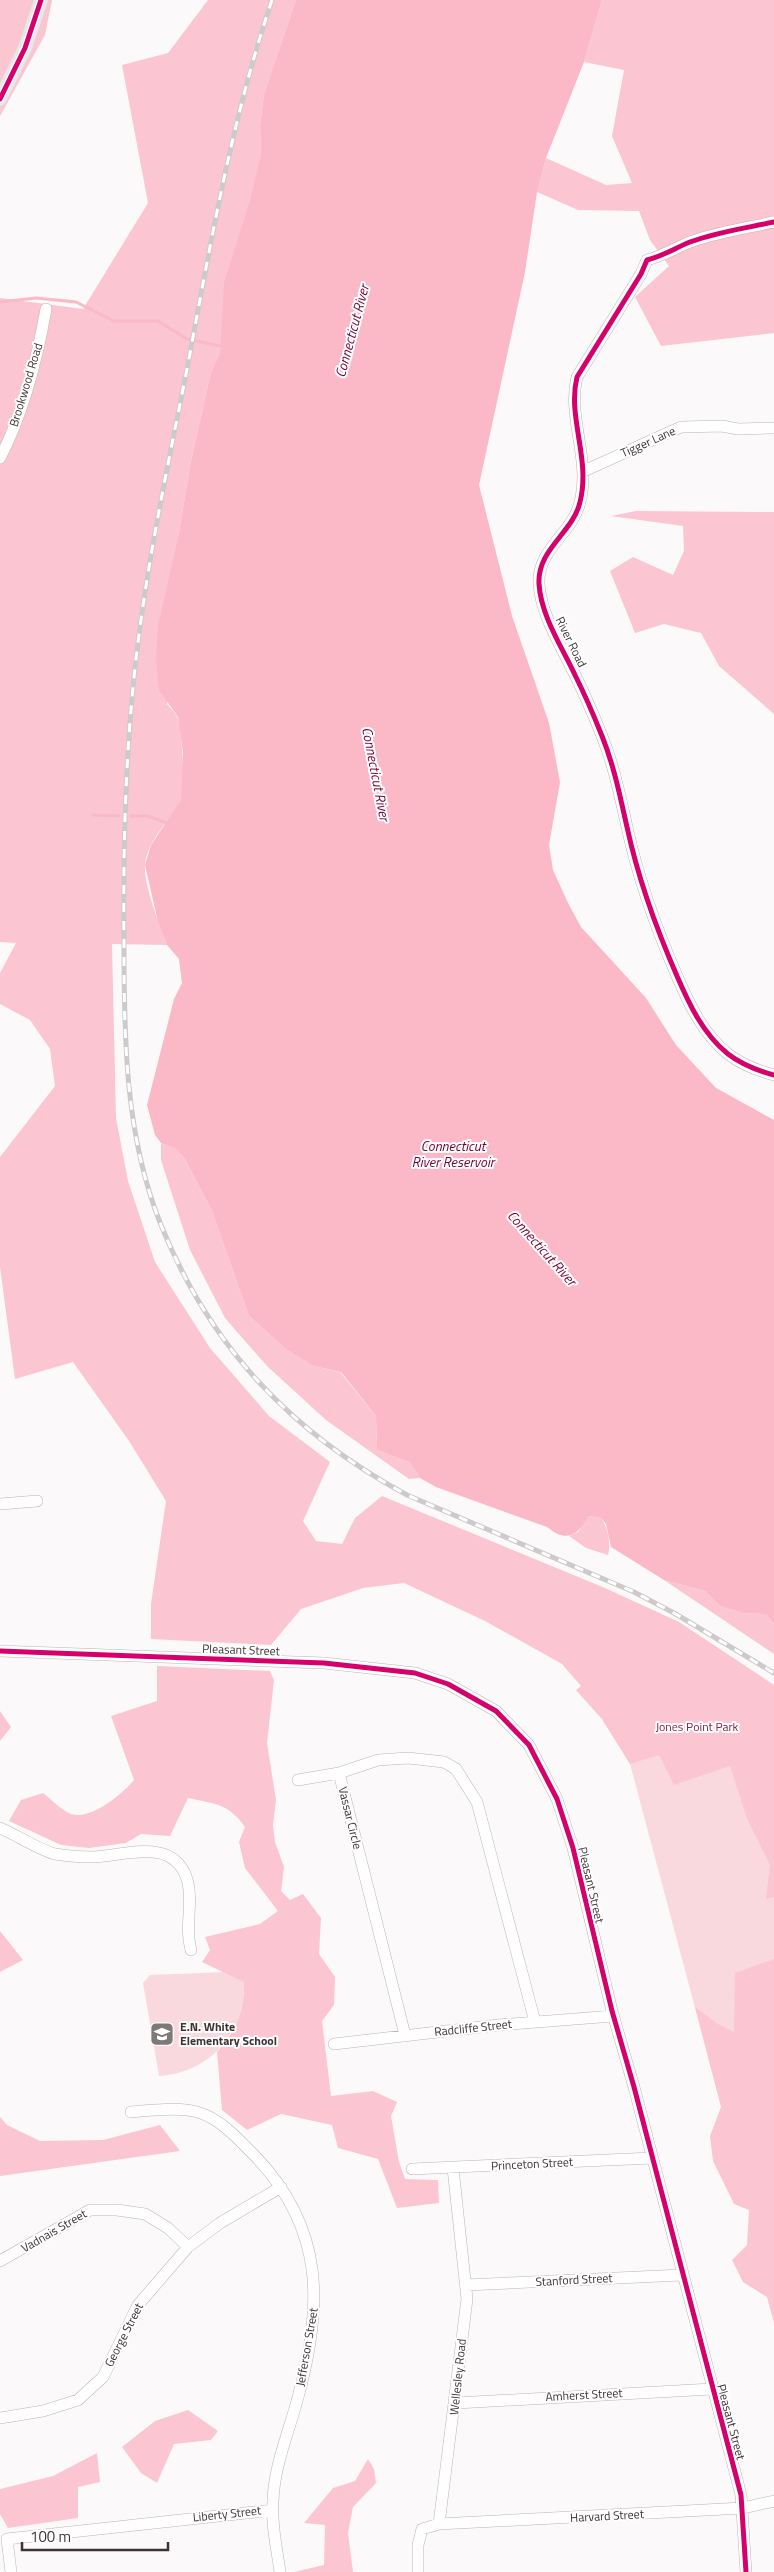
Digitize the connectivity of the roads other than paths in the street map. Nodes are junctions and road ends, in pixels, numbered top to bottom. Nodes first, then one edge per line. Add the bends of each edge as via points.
1 (41, 0) edge
2 (0, 100) edge
3 (773, 222) edge
4 (46, 310) dead end
5 (774, 428) edge
6 (0, 458) edge
7 (584, 471) junction
8 (774, 1075) edge
9 (37, 1501) dead end
10 (0, 1504) edge
11 (0, 1652) edge
12 (338, 1773) junction
13 (298, 1780) dead end
14 (0, 1828) edge
15 (191, 1950) dead end
16 (613, 2016) junction
17 (535, 2022) junction
18 (405, 2035) junction
19 (334, 2044) dead end
20 (131, 2112) dead end
21 (652, 2158) junction
22 (453, 2168) junction
23 (412, 2169) dead end
24 (281, 2187) junction
25 (188, 2247) junction
26 (0, 2262) edge
27 (682, 2275) junction
28 (466, 2285) junction
29 (712, 2390) junction
30 (456, 2403) junction
31 (0, 2418) edge
32 (774, 2501) edge
33 (742, 2508) junction
34 (273, 2510) junction
35 (439, 2524) junction
36 (11, 2572) edge
37 (280, 2572) edge
38 (418, 2572) edge
39 (746, 2572) edge

1 - 2 main road via 25,48
3 - 7 street, River Road via 690,242 664,256 647,260 577,377 574,390
4 - 6 street, Brookwood Road via 37,355
5 - 7 street, Tigger Lane via 681,427
7 - 8 street, River Road via 580,503 541,565 539,584 548,619 614,767 643,888 688,1003 706,1032 728,1054
9 - 10 street
11 - 16 street, Pleasant Street via 375,1667 415,1673 448,1684 496,1711 529,1745 557,1799 573,1848
12 - 13 street
12 - 17 street, Vassar Circle via 378,1760 408,1758 444,1762 456,1769 477,1802
12 - 18 street, Vassar Circle
14 - 15 street via 53,1854 94,1857 154,1852 173,1857 187,1877 191,1900 187,1938
16 - 17 street, Radcliffe Street
16 - 21 street, Pleasant Street
17 - 18 street, Radcliffe Street
18 - 19 street, Radcliffe Street
20 - 24 street, Jefferson Street via 188,2108 206,2114 229,2130
21 - 22 street, Princeton Street
21 - 27 street, Pleasant Street
22 - 23 street, Princeton Street
22 - 28 street, Wellesley Road
24 - 25 street, George Street via 220,2223
24 - 34 street, Jefferson Street via 302,2225 313,2262 315,2303 308,2352 276,2476
25 - 26 street, Vadnais Street via 168,2228 145,2214 90,2210
25 - 31 street, George Street via 138,2305 102,2377 78,2400 43,2411
27 - 28 street, Stanford Street
27 - 29 street, Pleasant Street
28 - 30 street, Wellesley Road
29 - 30 street, Amherst Street
29 - 33 street, Pleasant Street
30 - 35 street, Wellesley Road
32 - 33 street, Harvard Street
33 - 35 street, Harvard Street
33 - 39 street, Pleasant Street
34 - 36 street, Liberty Street via 7,2538
34 - 37 street, Jefferson Street
35 - 38 street via 422,2529 418,2544

